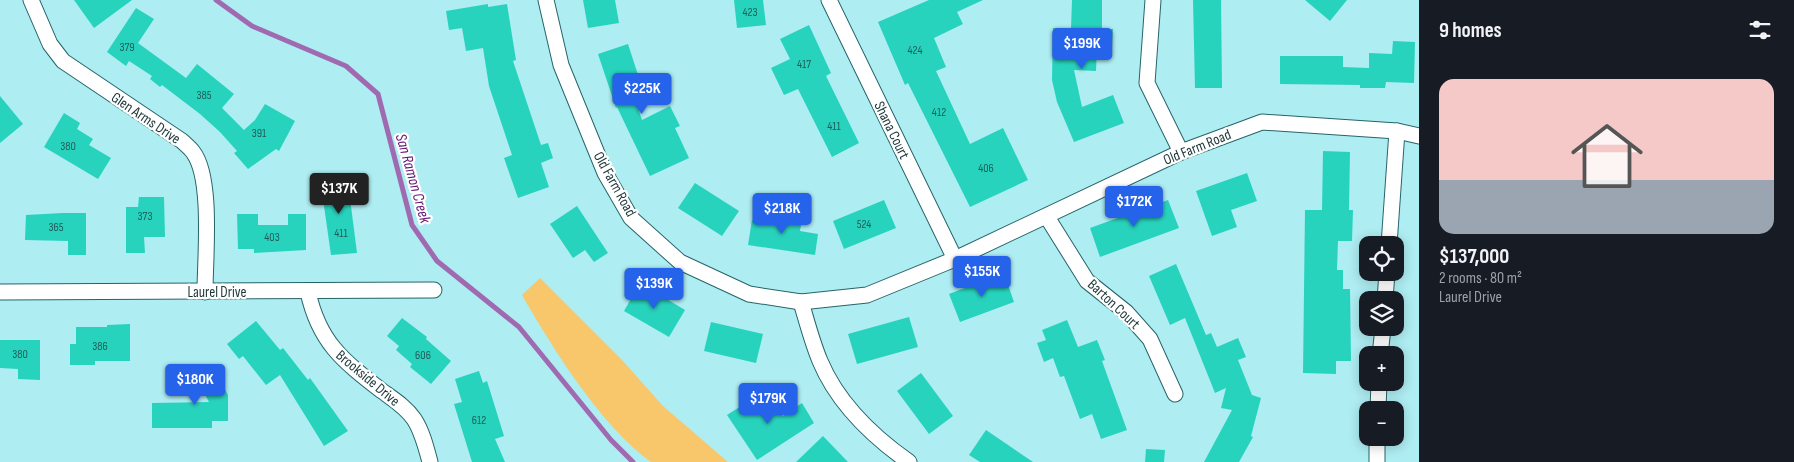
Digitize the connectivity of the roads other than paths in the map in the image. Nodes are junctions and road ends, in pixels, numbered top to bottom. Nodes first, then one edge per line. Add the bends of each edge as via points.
1 (31, 0) edge
2 (546, 0) edge
3 (829, 0) edge
4 (1153, 0) edge
5 (1397, 131) junction
6 (1419, 136) edge
7 (1181, 152) junction
8 (1047, 217) junction
9 (1390, 236) edge
10 (955, 259) junction
11 (434, 290) dead end
12 (0, 292) edge
13 (205, 292) junction
14 (308, 292) junction
15 (801, 302) junction
16 (1175, 394) dead end
17 (1378, 446) edge
18 (430, 462) edge
19 (910, 462) edge
20 (1377, 462) edge

1 - 13 street, Glen Arms Drive via 50,44 63,61 193,151 205,188
2 - 15 street, Old Farm Road via 561,65 605,173 631,218 680,262 750,294
3 - 10 street, Shana Court
4 - 7 street via 1147,83
5 - 6 street, Old Farm Road
5 - 7 street, Old Farm Road via 1262,122
5 - 9 street
7 - 8 street, Old Farm Road
8 - 10 street, Old Farm Road
8 - 16 street, Barton Court via 1087,281 1126,312 1150,339
10 - 15 street, Old Farm Road via 866,296
11 - 14 street, Laurel Drive
12 - 13 street, Laurel Drive
13 - 14 street, Laurel Drive
14 - 18 street, Brookside Drive via 316,322 332,347 414,418
15 - 19 street via 820,361 845,405 881,443
17 - 20 street

